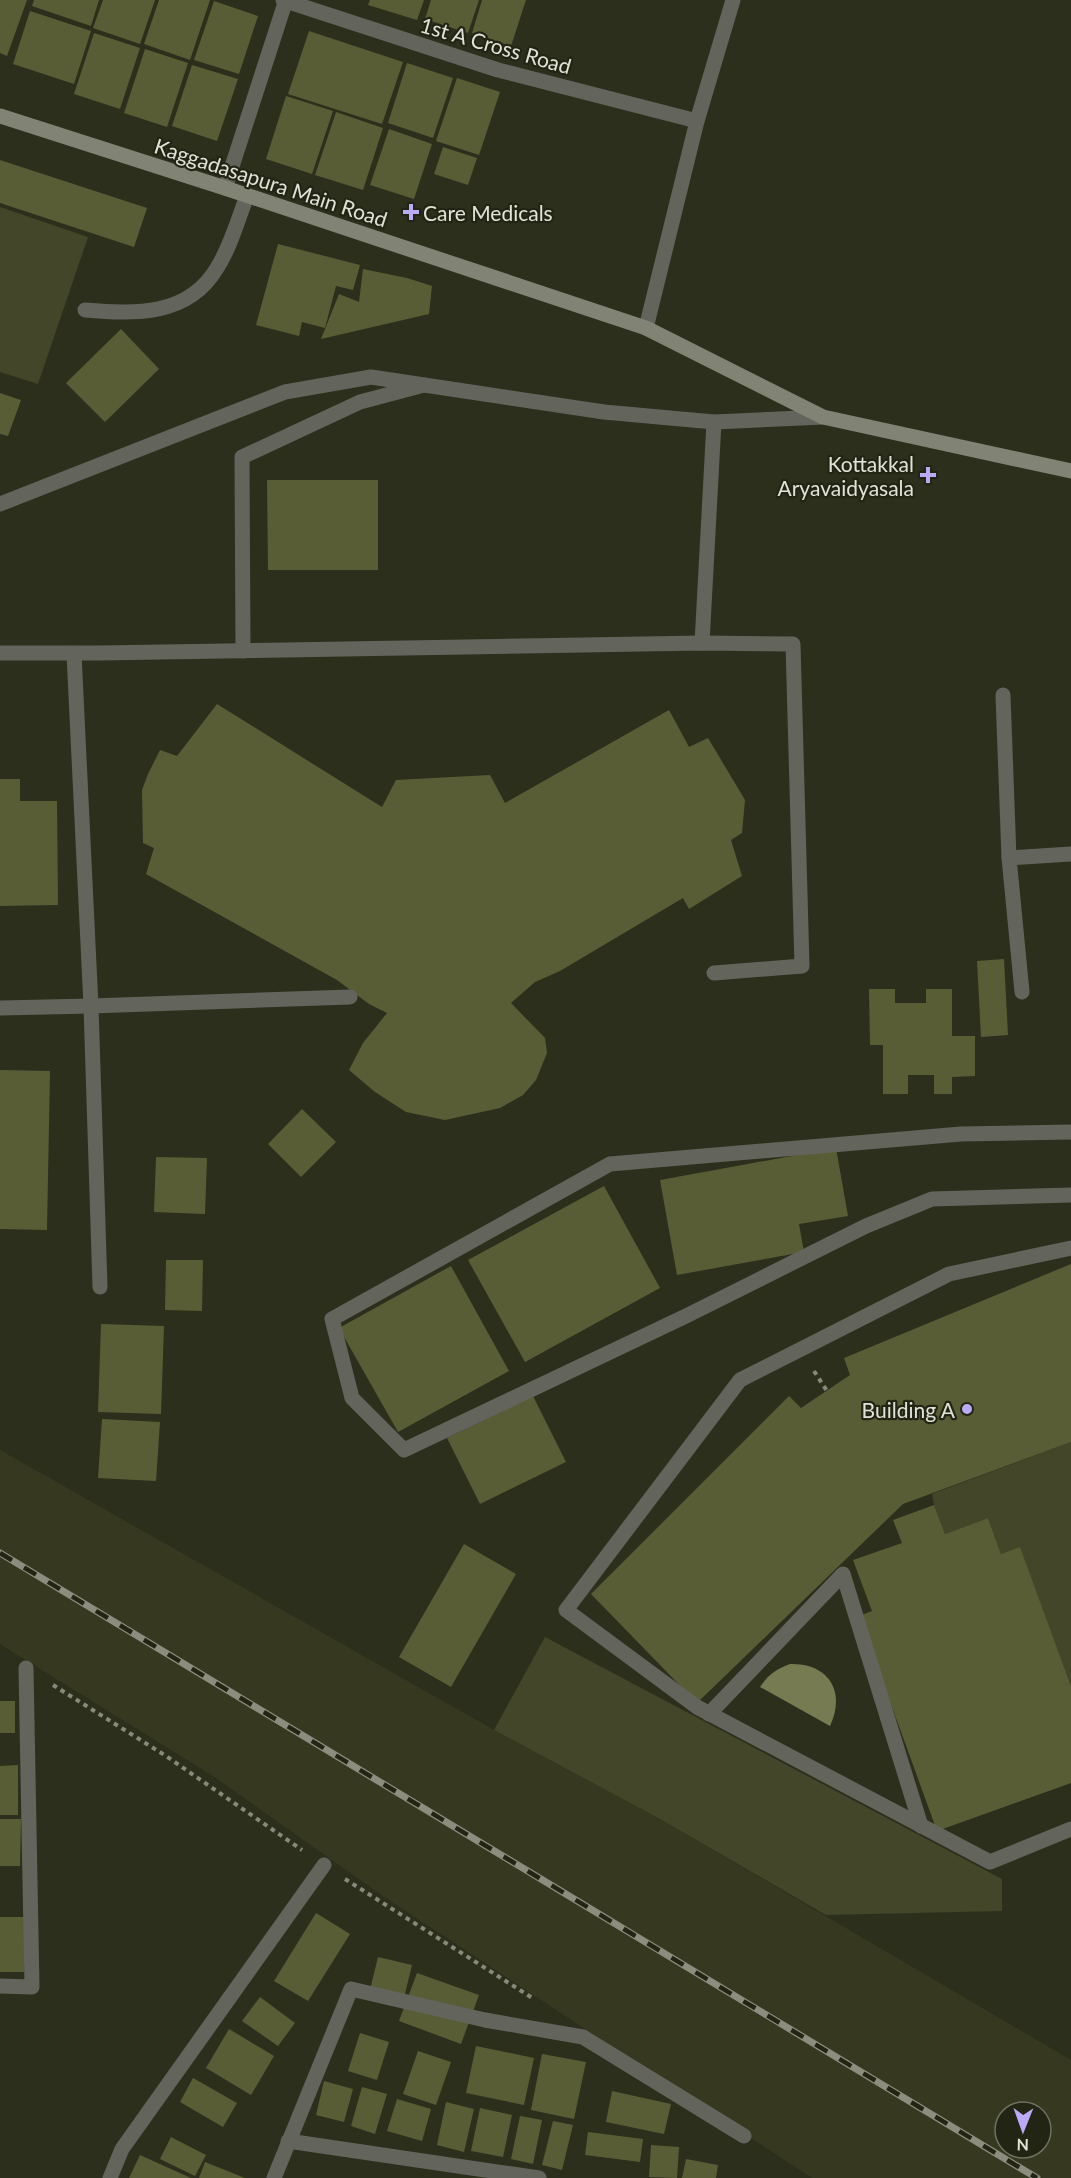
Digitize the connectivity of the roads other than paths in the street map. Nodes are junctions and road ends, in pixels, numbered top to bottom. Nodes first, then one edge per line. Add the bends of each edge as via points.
1 (285, 0) edge
2 (734, 0) edge
3 (0, 116) edge
4 (697, 121) junction
5 (225, 188) junction
6 (247, 196) junction
7 (85, 310) dead end
8 (645, 328) junction
9 (424, 385) junction
10 (823, 417) junction
11 (714, 422) junction
12 (1071, 471) edge
13 (0, 504) edge
14 (702, 643) junction
15 (243, 651) junction
16 (0, 653) edge
17 (74, 654) junction
18 (1003, 695) dead end
19 (1071, 854) edge
20 (1009, 858) junction
21 (714, 973) dead end
22 (1022, 992) dead end
23 (350, 997) dead end
24 (91, 1006) junction
25 (0, 1008) edge
26 (1071, 1132) edge
27 (1071, 1195) edge
28 (1071, 1248) edge
29 (100, 1287) dead end
30 (26, 1668) road end
31 (709, 1714) junction
32 (921, 1826) junction
33 (1071, 1829) edge
34 (324, 1865) road end
35 (0, 1986) edge
36 (744, 2136) dead end
37 (288, 2141) junction
38 (110, 2178) edge
39 (274, 2178) edge
40 (539, 2178) edge

1 - 4 street, 1st A Cross Road via 498,70
1 - 5 street
2 - 4 street
3 - 5 main road, Kaggadasapura Main Road
4 - 8 street
5 - 6 main road, Kaggadasapura Main Road
6 - 7 street via 217,269 198,292 161,310
6 - 8 main road, Kaggadasapura Main Road
8 - 10 main road, Kaggadasapura Main Road
9 - 11 street via 604,412
9 - 13 street via 371,377 285,392
9 - 15 street via 360,402 242,457
10 - 11 street
10 - 12 main road, Kaggadasapura Main Road
11 - 14 street
14 - 15 street
14 - 21 street via 793,644 802,966
15 - 17 street
16 - 17 street
17 - 24 street
18 - 20 street
19 - 20 street
20 - 22 street
23 - 24 street
24 - 25 street
24 - 29 street
26 - 27 street via 961,1134 610,1164 332,1319 352,1398 404,1450 866,1226 932,1199
28 - 31 street via 949,1274 740,1380 566,1610
30 - 35 street via 32,1987
31 - 32 street
31 - 32 street via 843,1574
32 - 33 street via 990,1862
34 - 38 street via 122,2149
36 - 37 street via 583,2037 485,2020 351,1989
37 - 39 street
37 - 40 street

